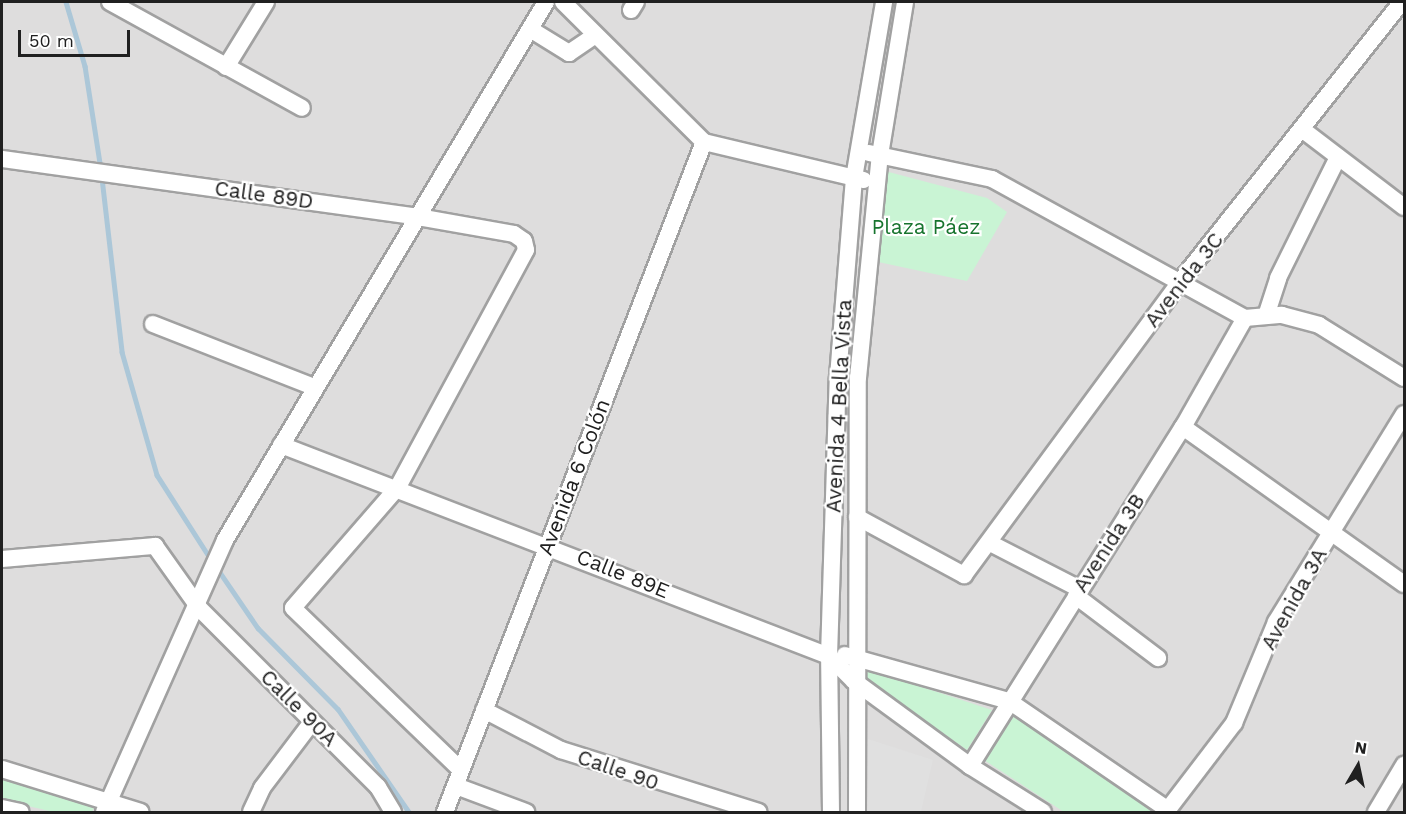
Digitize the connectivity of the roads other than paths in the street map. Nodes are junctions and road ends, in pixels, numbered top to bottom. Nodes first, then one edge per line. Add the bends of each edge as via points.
1 (110, 2) edge
2 (266, 2) edge
3 (546, 2) edge
4 (563, 2) edge
5 (884, 2) edge
6 (904, 2) edge
7 (1402, 2) edge
8 (530, 29) junction
9 (594, 36) junction
10 (226, 67) junction
11 (302, 108) dead end
12 (1303, 130) junction
13 (704, 142) junction
14 (859, 151) junction
15 (880, 155) junction
16 (1338, 157) junction
17 (2, 159) edge
18 (854, 178) junction
19 (876, 182) junction
20 (1404, 207) edge
21 (418, 217) junction
22 (1179, 283) junction
23 (1266, 316) junction
24 (1245, 318) junction
25 (153, 324) dead end
26 (1404, 378) edge
27 (314, 387) junction
28 (1404, 414) edge
29 (1183, 427) junction
30 (280, 445) junction
31 (398, 487) junction
32 (856, 518) junction
33 (1332, 532) junction
34 (990, 543) junction
35 (548, 545) junction
36 (2, 559) edge
37 (1404, 584) edge
38 (1078, 593) junction
39 (199, 608) junction
40 (855, 654) junction
41 (829, 656) junction
42 (1158, 658) dead end
43 (854, 681) junction
44 (1009, 701) junction
45 (484, 710) junction
46 (312, 722) junction
47 (1404, 765) edge
48 (969, 766) junction
49 (2, 769) edge
50 (458, 778) junction
51 (106, 806) edge
52 (706, 807) edge
53 (2, 808) edge
54 (1167, 811) edge
55 (21, 813) edge
56 (141, 813) edge
57 (251, 813) edge
58 (393, 813) edge
59 (445, 813) edge
60 (526, 813) edge
61 (759, 813) edge
62 (831, 813) edge
63 (856, 813) edge
64 (1043, 813) edge
65 (1376, 813) edge

1 - 10 street
2 - 10 street
3 - 8 street
4 - 9 street
5 - 14 street, Avenida 4 Bella Vista
6 - 15 street, Avenida 4 Bella Vista
7 - 12 street, Avenida 3C
8 - 9 street via 569,53
8 - 21 street
9 - 13 street
10 - 11 street
12 - 16 street
12 - 22 street, Avenida 3C
13 - 18 street
13 - 35 street, Avenida 6 Colón
14 - 15 street
14 - 18 street, Avenida 4 Bella Vista
15 - 19 street, Avenida 4 Bella Vista
15 - 22 street via 992,179
16 - 20 street
16 - 23 street via 1278,278
17 - 21 street, Calle 89D
18 - 19 street
18 - 41 street, Avenida 4 Bella Vista via 838,377
19 - 32 street, Avenida 4 Bella Vista via 858,378
21 - 27 street
21 - 31 street, Calle 89D via 514,234 524,241 526,250
22 - 24 street
22 - 34 street, Avenida 3C
23 - 24 street
23 - 26 street via 1319,325
24 - 29 street, Avenida 3B
25 - 27 street
27 - 30 street
28 - 33 street, Avenida 3A
29 - 33 street
29 - 38 street, Avenida 3B
30 - 31 street, Calle 89E
30 - 39 street via 225,540
31 - 35 street, Calle 89E
31 - 50 street via 293,608
32 - 34 street, Avenida 3C via 964,575 971,561
32 - 40 street, Avenida 4 Bella Vista
33 - 37 street
33 - 54 street, Avenida 3A via 1276,622 1234,723
34 - 38 street
35 - 41 street, Calle 89E
35 - 45 street, Avenida 6 Colón
36 - 39 street, Calle 90A via 155,546
38 - 42 street
38 - 44 street, Avenida 3B
39 - 46 street, Calle 90A
39 - 51 street
40 - 41 street
40 - 43 street, Avenida 4 Bella Vista
40 - 44 street
41 - 43 street
41 - 62 street, Avenida 4 Bella Vista
43 - 48 street
43 - 63 street, Avenida 4 Bella Vista
44 - 48 street, Avenida 3B
44 - 54 street
45 - 50 street, Avenida 6 Colón
45 - 52 street, Calle 90 via 561,750
46 - 57 street via 262,788
46 - 58 street, Calle 90A via 378,787
47 - 65 street
48 - 64 street
49 - 51 street
50 - 59 street, Avenida 6 Colón
50 - 60 street
51 - 56 street
52 - 61 street, Calle 90
53 - 55 street

